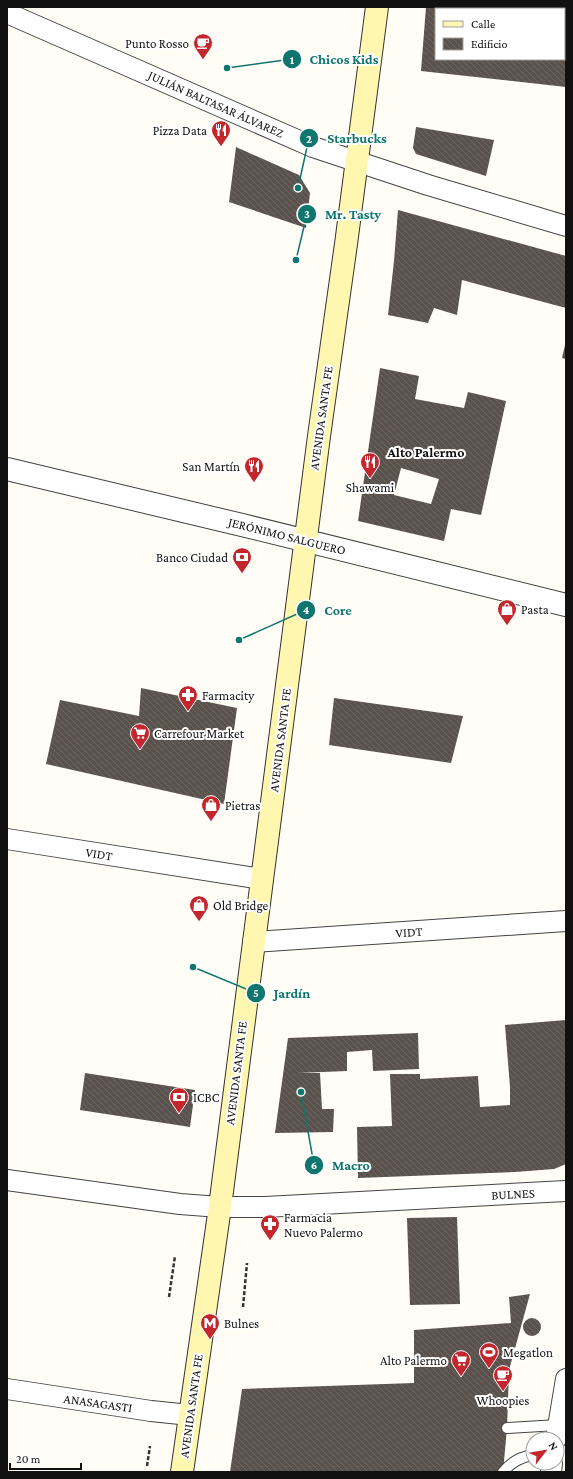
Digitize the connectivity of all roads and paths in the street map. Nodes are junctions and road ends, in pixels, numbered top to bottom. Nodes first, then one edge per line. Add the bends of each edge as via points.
1 (377, 7) edge
2 (7, 13) edge
3 (357, 162) junction
4 (566, 226) edge
5 (7, 469) edge
6 (306, 541) junction
7 (566, 605) edge
8 (7, 839) edge
9 (262, 879) junction
10 (566, 921) edge
11 (253, 942) junction
12 (7, 1180) edge
13 (566, 1191) edge
14 (220, 1207) junction
15 (175, 1256) dead end
16 (247, 1263) dead end
17 (169, 1297) dead end
18 (243, 1307) dead end
19 (566, 1379) edge
20 (7, 1390) edge
21 (190, 1415) junction
22 (507, 1428) dead end
23 (544, 1431) edge
24 (557, 1431) edge
25 (150, 1446) dead end
26 (525, 1456) edge
27 (147, 1466) dead end
28 (182, 1472) edge
29 (503, 1472) edge

1 - 3 main road, AVENIDA SANTA FE
2 - 3 street, JULIÁN BALTASAR ÁLVAREZ via 313,147
3 - 4 street, JULIÁN BALTASAR ÁLVAREZ
3 - 6 main road, AVENIDA SANTA FE
5 - 6 street, JERÓNIMO SALGUERO
6 - 7 street, JERÓNIMO SALGUERO
6 - 9 main road, AVENIDA SANTA FE
8 - 9 street, VIDT
9 - 11 main road, AVENIDA SANTA FE
10 - 11 street, VIDT
11 - 14 main road, AVENIDA SANTA FE
12 - 14 street, BULNES via 180,1204
13 - 14 street, BULNES via 264,1207
14 - 21 main road, AVENIDA SANTA FE
15 - 17 path
16 - 18 path
19 - 24 street
20 - 21 street, ANASAGASTI
21 - 28 main road, AVENIDA SANTA FE
22 - 23 lane
25 - 27 path
26 - 29 lane via 508,1465

